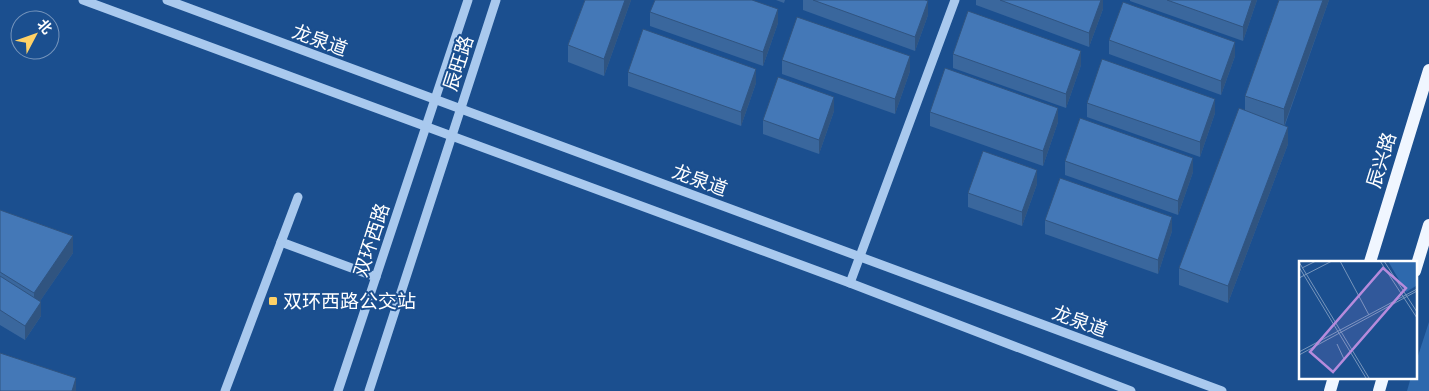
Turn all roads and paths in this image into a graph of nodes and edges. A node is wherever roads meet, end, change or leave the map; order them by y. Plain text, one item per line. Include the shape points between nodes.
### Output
1 (83, 0) edge
2 (167, 0) edge
3 (468, 0) edge
4 (496, 0) edge
5 (955, 0) edge
6 (1429, 70) edge
7 (436, 100) junction
8 (460, 109) junction
9 (426, 128) junction
10 (452, 137) junction
11 (298, 197) dead end
12 (1429, 225) edge
13 (281, 242) junction
14 (860, 256) junction
15 (1370, 261) edge
16 (1416, 268) edge
17 (376, 277) junction
18 (850, 283) junction
19 (1334, 378) edge
20 (1383, 378) edge
21 (225, 391) edge
22 (338, 391) edge
23 (369, 391) edge
24 (1131, 391) edge
25 (1222, 391) edge
26 (1330, 391) edge
27 (1379, 391) edge

1 - 9 street
2 - 7 street, 龙泉道
3 - 7 street, 辰旺路
4 - 8 street, 辰旺路
5 - 14 street
6 - 15 main road, 辰兴路
7 - 8 street, 龙泉道
7 - 9 street, 辰旺路
8 - 10 street, 辰旺路
8 - 14 street, 龙泉道
9 - 10 street
9 - 17 street, 双环西路
10 - 18 street
10 - 23 street
11 - 13 street
12 - 16 main road
13 - 17 street
13 - 21 street
14 - 18 street
14 - 25 street, 龙泉道
17 - 22 street, 双环西路
18 - 24 street
19 - 26 main road
20 - 27 main road

